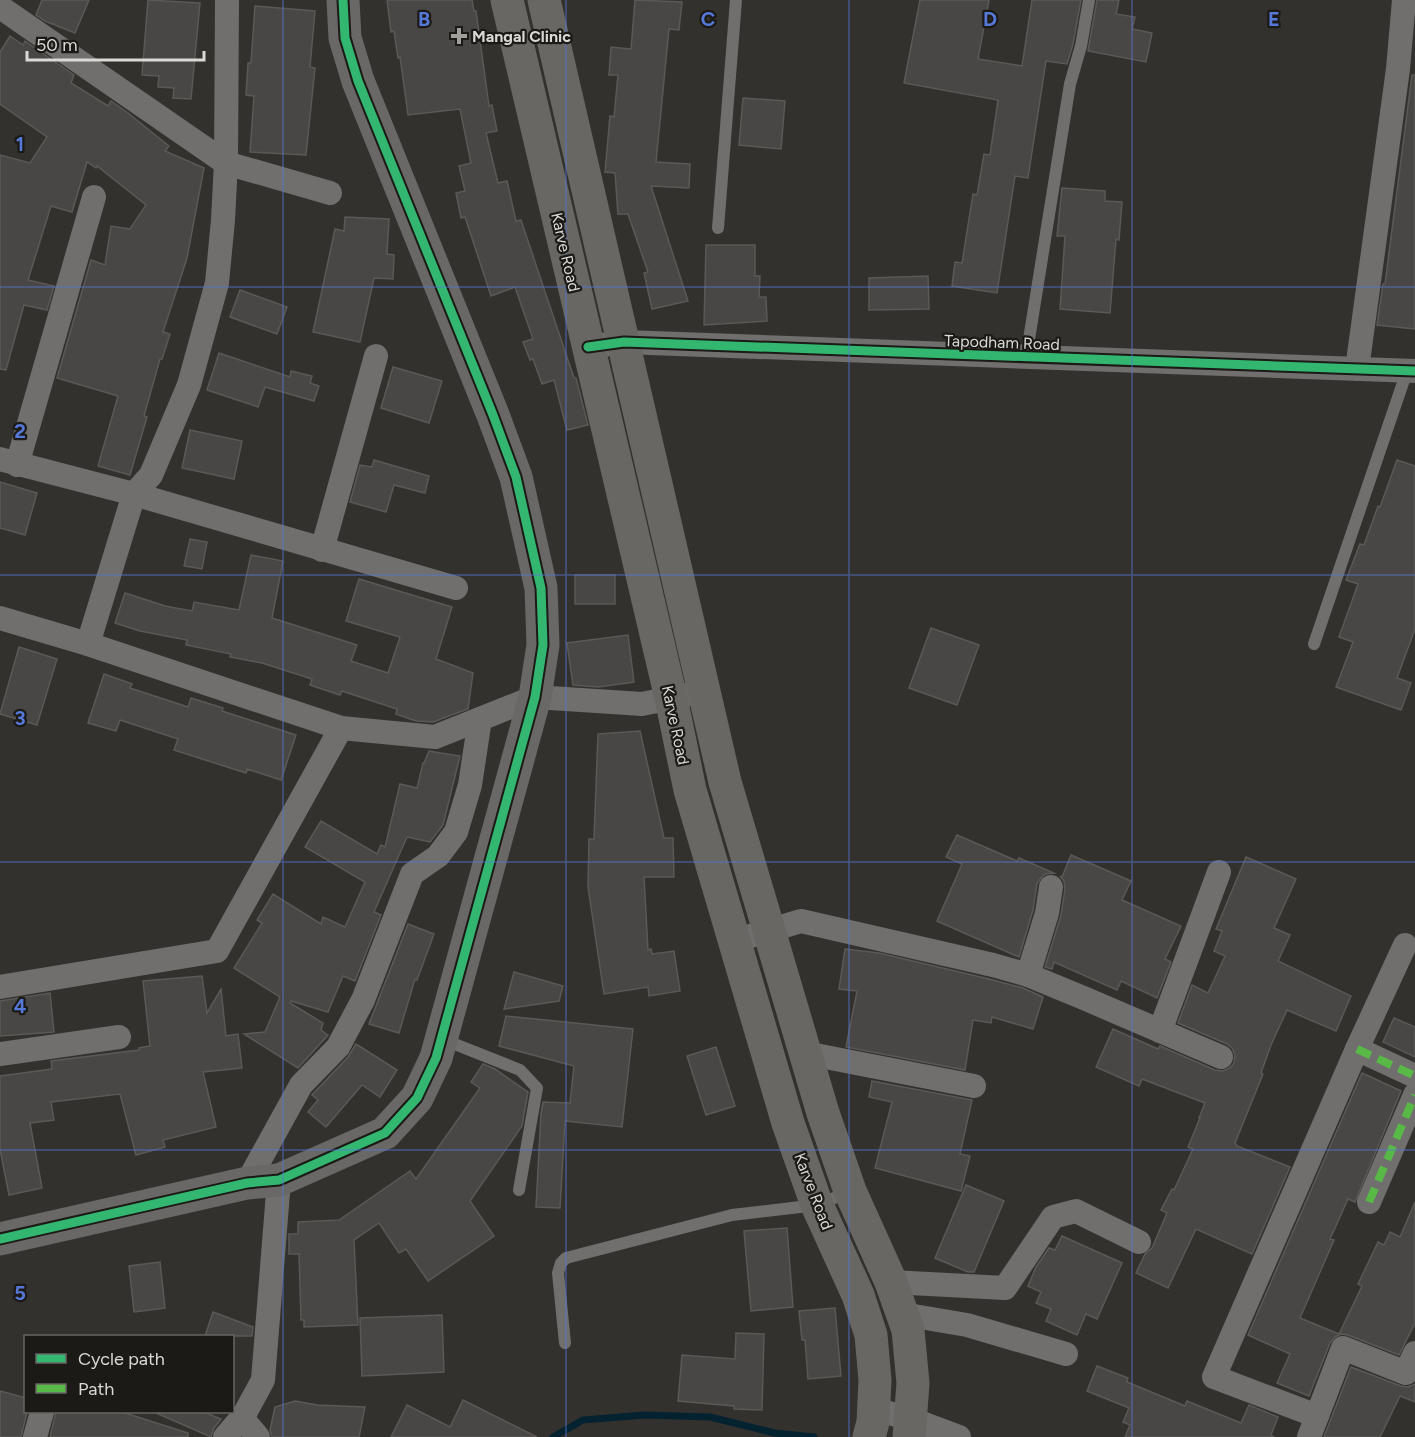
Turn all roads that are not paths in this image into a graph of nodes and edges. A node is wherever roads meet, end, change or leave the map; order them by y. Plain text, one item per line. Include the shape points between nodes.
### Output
1 (227, 0) edge
2 (343, 0) edge
3 (507, 0) edge
4 (544, 0) edge
5 (736, 0) edge
6 (1089, 0) edge
7 (1404, 0) edge
8 (0, 7) edge
9 (226, 163) junction
10 (330, 192) dead end
11 (94, 197) dead end
12 (718, 228) dead end
13 (624, 342) junction
14 (588, 347) junction
15 (376, 356) dead end
16 (1026, 358) junction
17 (1357, 369) junction
18 (1411, 371) edge
19 (9, 462) edge
20 (134, 494) junction
21 (322, 550) junction
22 (456, 588) dead end
23 (0, 618) edge
24 (88, 644) junction
25 (1314, 644) dead end
26 (704, 691) junction
27 (535, 698) junction
28 (671, 698) junction
29 (480, 719) junction
30 (341, 728) junction
31 (1219, 872) dead end
32 (1051, 887) dead end
33 (769, 930) junction
34 (734, 940) junction
35 (1405, 945) dead end
36 (1028, 975) junction
37 (0, 987) edge
38 (1160, 1030) junction
39 (119, 1037) dead end
40 (441, 1038) junction
41 (1357, 1049) junction
42 (805, 1053) junction
43 (0, 1054) edge
44 (1221, 1057) dead end
45 (1415, 1076) edge
46 (974, 1086) dead end
47 (1415, 1095) edge
48 (263, 1182) junction
49 (519, 1190) dead end
50 (850, 1191) junction
51 (1369, 1202) dead end
52 (817, 1205) junction
53 (0, 1239) edge
54 (1139, 1242) dead end
55 (891, 1282) junction
56 (902, 1314) junction
57 (565, 1342) dead end
58 (1415, 1353) edge
59 (1066, 1354) dead end
60 (42, 1413) edge
61 (241, 1417) junction
62 (872, 1423) edge
63 (1313, 1426) edge
64 (910, 1430) edge
65 (35, 1437) edge
66 (225, 1437) edge
67 (258, 1437) edge
68 (959, 1437) edge

1 - 9 street
2 - 27 street via 345,38 358,81 516,477 542,588 543,645
3 - 14 main road, Karve Road
4 - 13 main road, Karve Road
5 - 12 lane
6 - 16 lane via 1070,84
7 - 17 street
8 - 9 street
9 - 10 street
9 - 20 street via 217,283 192,374 151,475
11 - 19 street
13 - 14 street, Tapodham Road
13 - 16 street, Tapodham Road
13 - 26 main road, Karve Road
14 - 28 main road, Karve Road
15 - 21 street
16 - 17 street, Tapodham Road
17 - 18 street, Tapodham Road
18 - 25 lane
19 - 20 street
20 - 21 street
20 - 24 street
21 - 22 street
23 - 24 street
24 - 30 street
26 - 28 street
26 - 33 main road, Karve Road via 725,782
27 - 28 street via 642,704
27 - 29 street
27 - 40 street
28 - 34 main road, Karve Road via 690,790
29 - 30 street via 435,737
29 - 48 street via 470,784 456,832 438,856 412,874 363,1000 338,1047 301,1085
30 - 37 street via 217,951
31 - 38 street
32 - 36 street
33 - 34 street
33 - 36 street via 801,921
33 - 42 main road, Karve Road
34 - 52 main road, Karve Road via 788,1123
35 - 41 street
36 - 38 street
38 - 44 street
39 - 43 street
40 - 48 street via 417,1098 385,1134
40 - 49 lane via 520,1070 537,1089
41 - 45 street
41 - 63 street via 1214,1377
42 - 46 street
42 - 50 main road, Karve Road
47 - 51 street
48 - 53 street
48 - 61 street via 263,1380
50 - 52 lane
50 - 55 main road, Karve Road
52 - 57 lane via 732,1215 566,1258 558,1273
52 - 62 main road, Karve Road via 858,1295 871,1335 875,1380
54 - 55 street via 1076,1211 1053,1217 1005,1288
55 - 56 main road, Karve Road
56 - 59 street via 968,1325
56 - 64 main road, Karve Road via 908,1330 913,1383
58 - 63 street via 1406,1373 1343,1348
60 - 65 street
61 - 66 street
61 - 67 street
62 - 64 street
64 - 68 street

